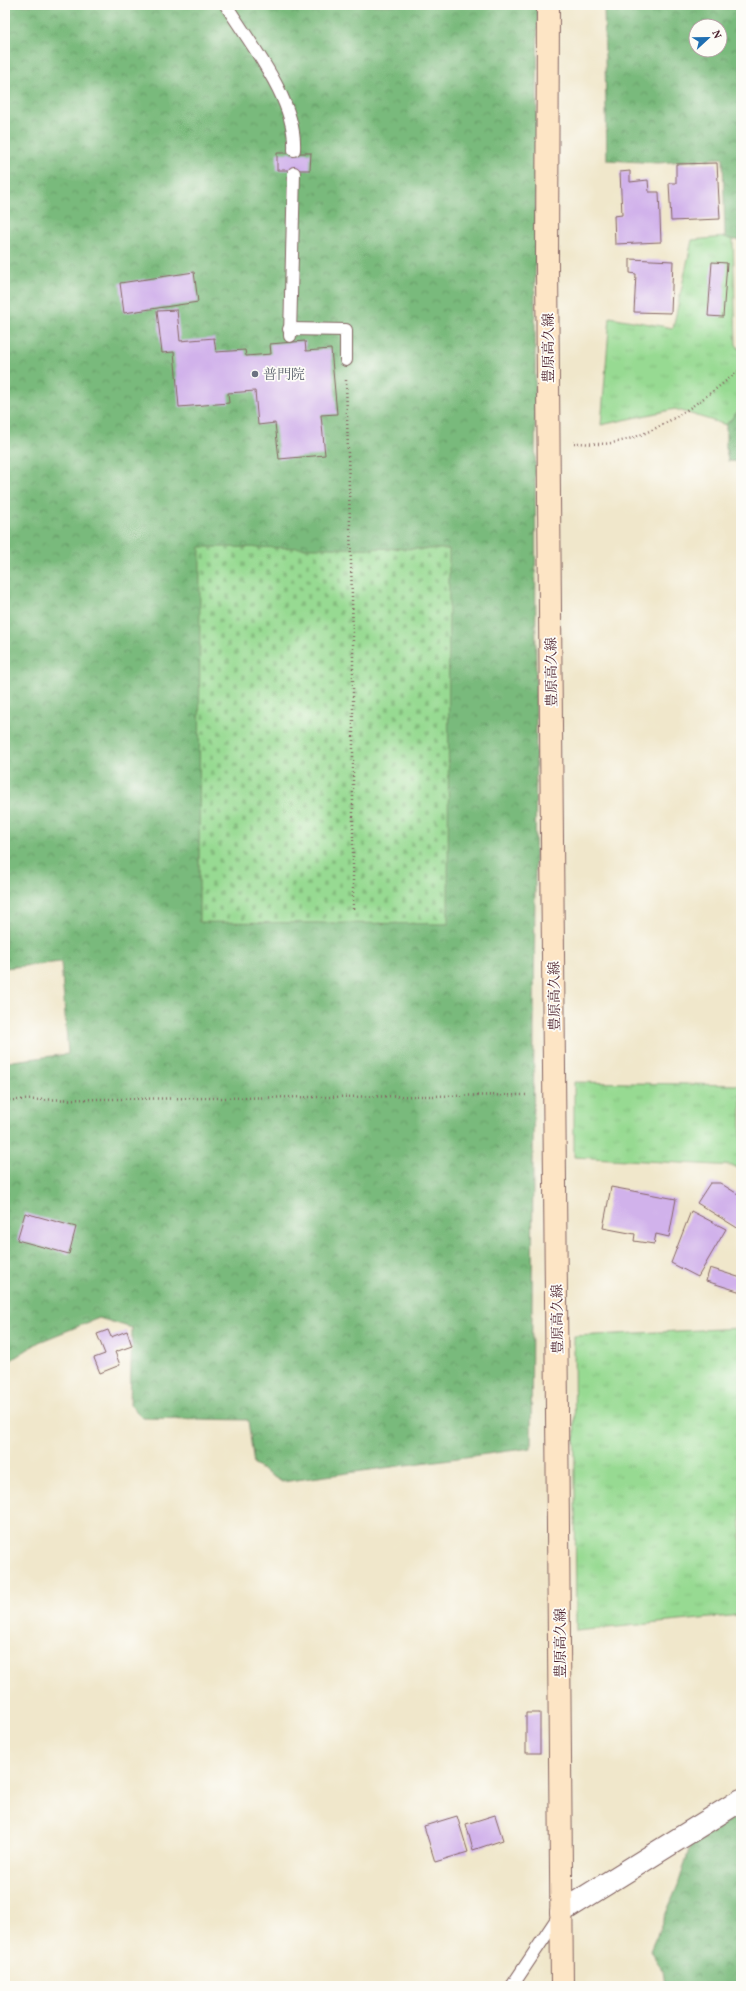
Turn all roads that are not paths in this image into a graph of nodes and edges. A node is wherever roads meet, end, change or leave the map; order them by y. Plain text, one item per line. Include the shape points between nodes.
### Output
1 (226, 5) edge
2 (548, 5) edge
3 (294, 150) dead end
4 (294, 173) dead end
5 (346, 360) road end
6 (741, 1800) edge
7 (561, 1912) junction
8 (512, 1986) edge
9 (562, 1986) edge

1 - 3 lane via 270,74 283,101 291,124
2 - 7 main road, 豊原高久線 via 548,442 556,1095
4 - 5 lane via 290,333 346,330
6 - 7 street
7 - 8 lane
7 - 9 main road, 豊原高久線

